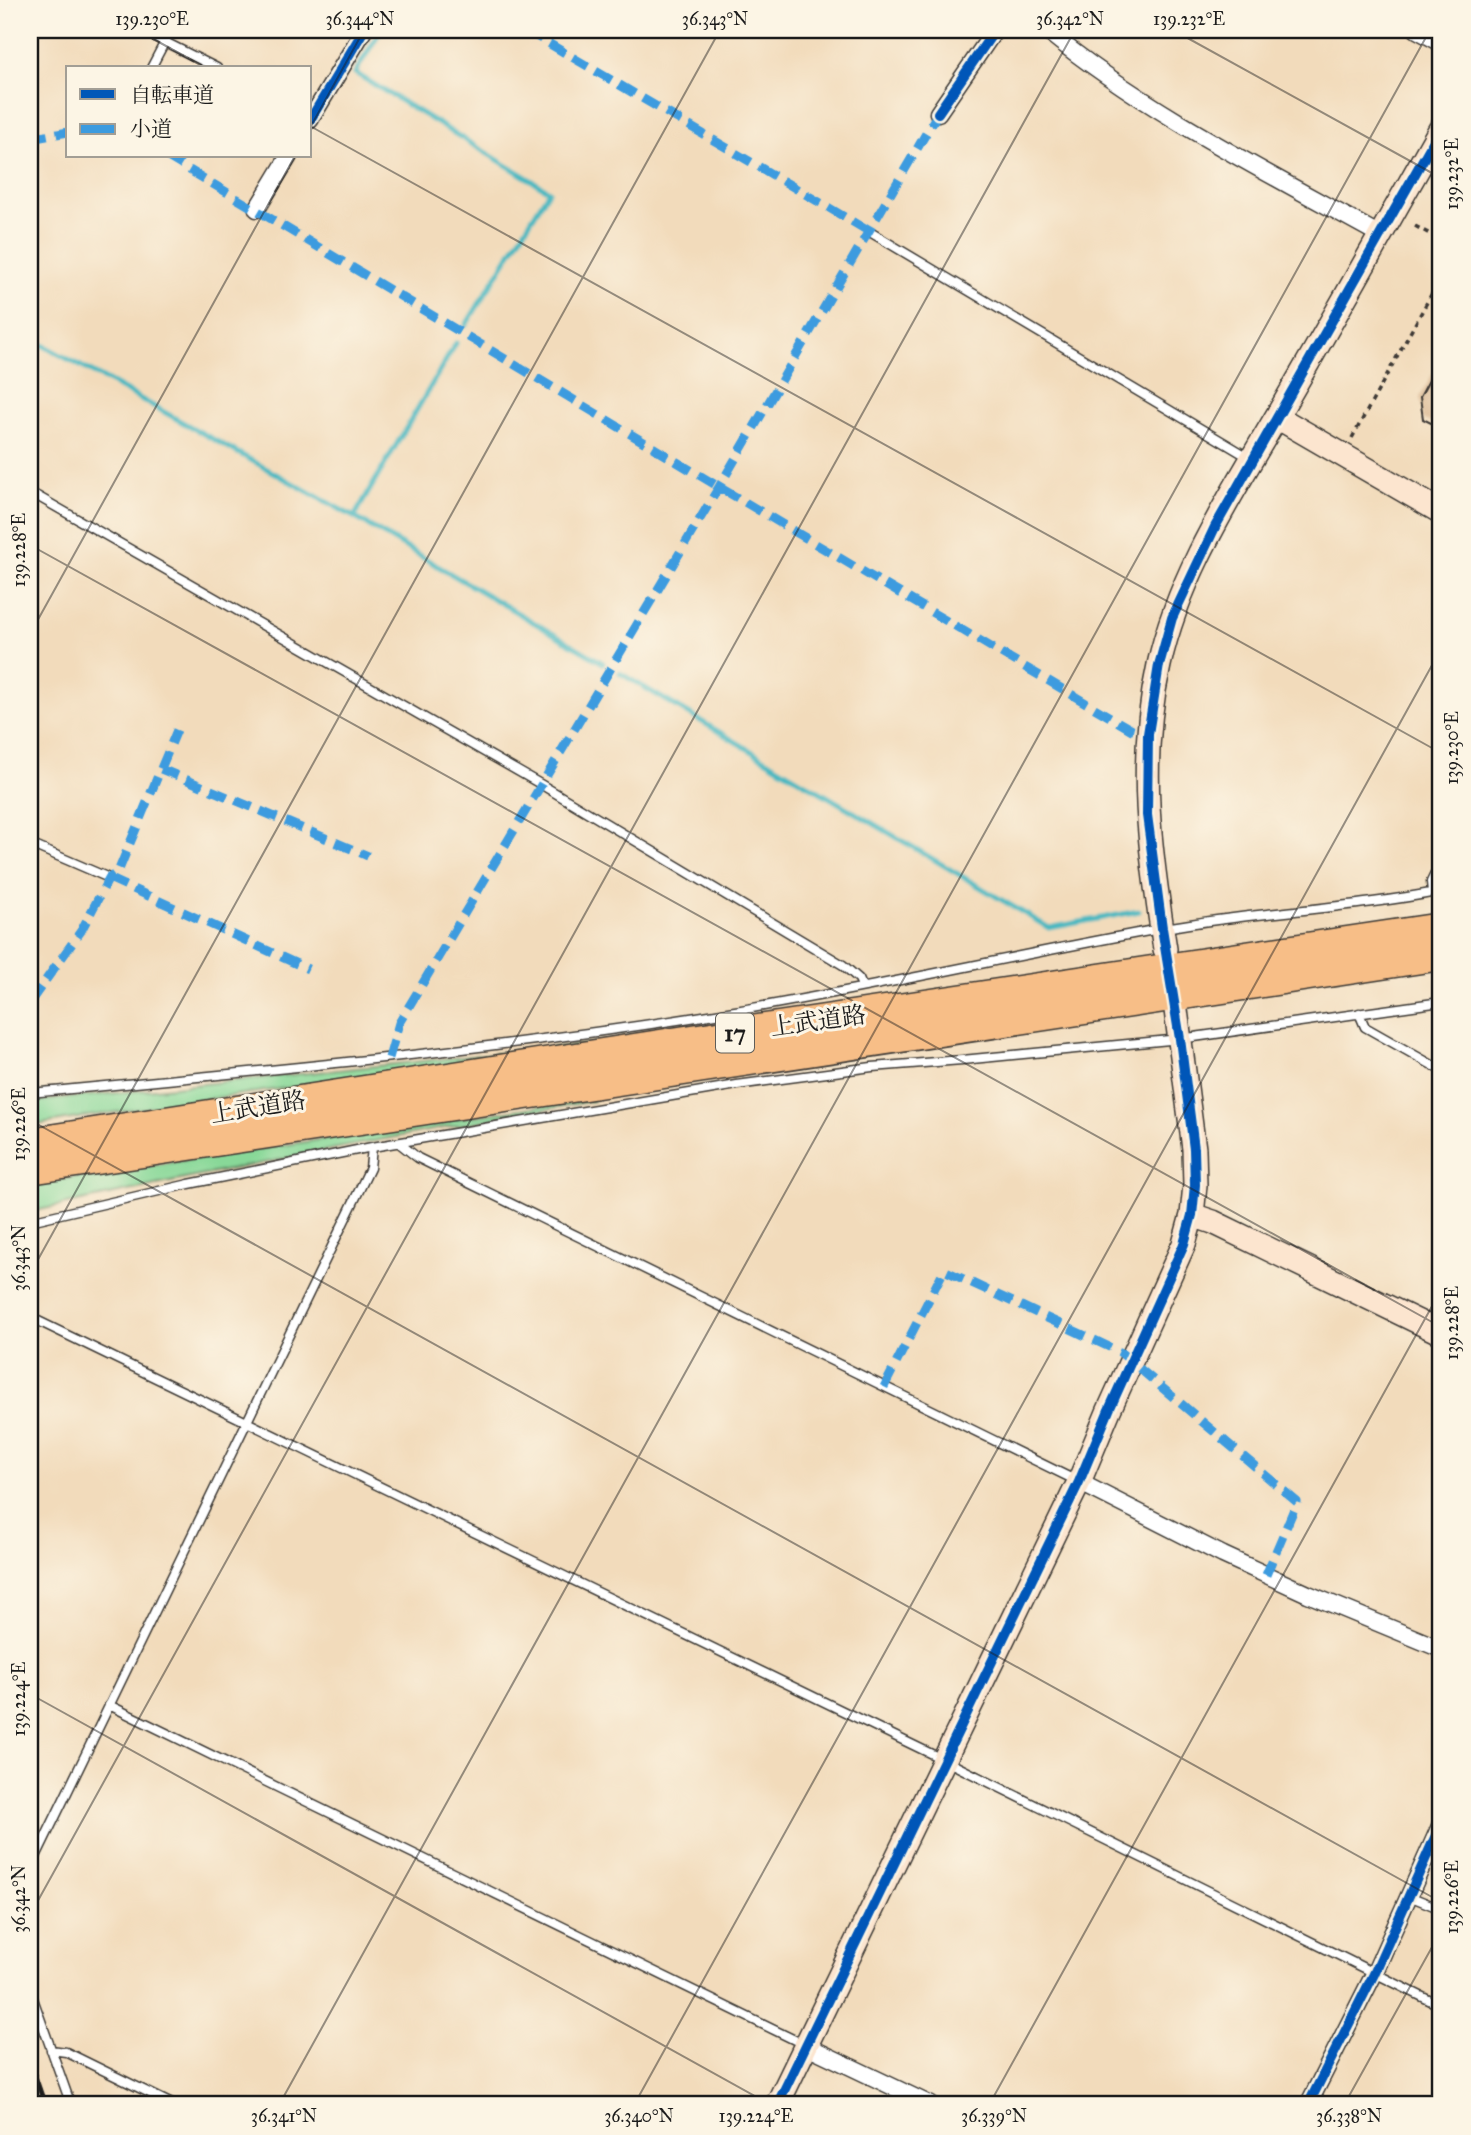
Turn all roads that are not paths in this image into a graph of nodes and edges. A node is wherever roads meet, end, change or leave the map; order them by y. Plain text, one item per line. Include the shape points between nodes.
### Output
1 (141, 30) edge
2 (170, 30) edge
3 (363, 30) edge
4 (995, 30) edge
5 (1046, 30) edge
6 (1417, 30) edge
7 (164, 42) junction
8 (1441, 43) edge
9 (152, 66) edge
10 (213, 66) edge
11 (938, 113) dead end
12 (312, 115) edge
13 (1441, 128) edge
14 (288, 158) edge
15 (257, 209) dead end
16 (870, 232) dead end
17 (1380, 235) junction
18 (1277, 418) junction
19 (1252, 460) junction
20 (30, 492) edge
21 (1441, 512) edge
22 (30, 844) edge
23 (1441, 861) edge
24 (109, 878) dead end
25 (1437, 892) edge
26 (1441, 928) edge
27 (1163, 939) junction
28 (1441, 955) edge
29 (862, 986) junction
30 (1441, 1002) edge
31 (1176, 1010) dead end
32 (1359, 1013) junction
33 (1180, 1038) junction
34 (732, 1048) junction
35 (1441, 1070) edge
36 (30, 1093) edge
37 (30, 1143) edge
38 (399, 1143) junction
39 (372, 1147) junction
40 (30, 1169) edge
41 (1192, 1215) junction
42 (30, 1221) edge
43 (30, 1317) edge
44 (1441, 1333) edge
45 (247, 1423) junction
46 (1079, 1482) junction
47 (1441, 1649) edge
48 (109, 1705) junction
49 (944, 1760) junction
50 (1441, 1824) edge
51 (30, 1869) edge
52 (1409, 1896) junction
53 (1441, 1909) edge
54 (1374, 1974) junction
55 (30, 1990) edge
56 (1441, 2006) edge
57 (807, 2046) junction
58 (51, 2050) junction
59 (71, 2105) edge
60 (174, 2105) edge
61 (777, 2105) edge
62 (931, 2105) edge
63 (1308, 2105) edge

1 - 7 lane
2 - 7 lane
3 - 12 street
4 - 11 street
5 - 17 street via 1139,96
6 - 8 street
7 - 9 lane
7 - 10 lane
13 - 17 street
14 - 15 street
16 - 19 lane
17 - 18 street
18 - 19 street
18 - 21 street
19 - 27 street via 1192,572 1159,665 1146,774
20 - 29 lane via 542,785 843,965
22 - 24 lane
23 - 25 lane via 1431,883
25 - 27 lane
26 - 34 highway, 上武道路 / 17
27 - 29 lane
28 - 34 highway, 上武道路 / 17
29 - 34 lane
30 - 32 lane
31 - 33 street
32 - 33 lane
32 - 35 lane via 1365,1027
33 - 34 lane via 872,1066
33 - 41 street via 1194,1149
34 - 36 lane via 389,1058
34 - 37 highway, 上武道路 / 17
34 - 38 lane
34 - 40 highway, 上武道路 / 17
38 - 39 lane
38 - 46 lane via 418,1158
39 - 42 lane
39 - 45 lane via 370,1168
41 - 44 street
41 - 46 street via 1171,1278
43 - 45 lane
45 - 48 lane
45 - 49 lane
46 - 47 street via 1223,1556
46 - 49 street
48 - 51 lane
48 - 57 lane
49 - 54 lane
49 - 57 street
50 - 52 street
52 - 53 lane
52 - 54 street
54 - 56 lane
54 - 63 street
55 - 58 lane
57 - 61 street
57 - 62 street
58 - 59 lane
58 - 60 lane via 66,2052

